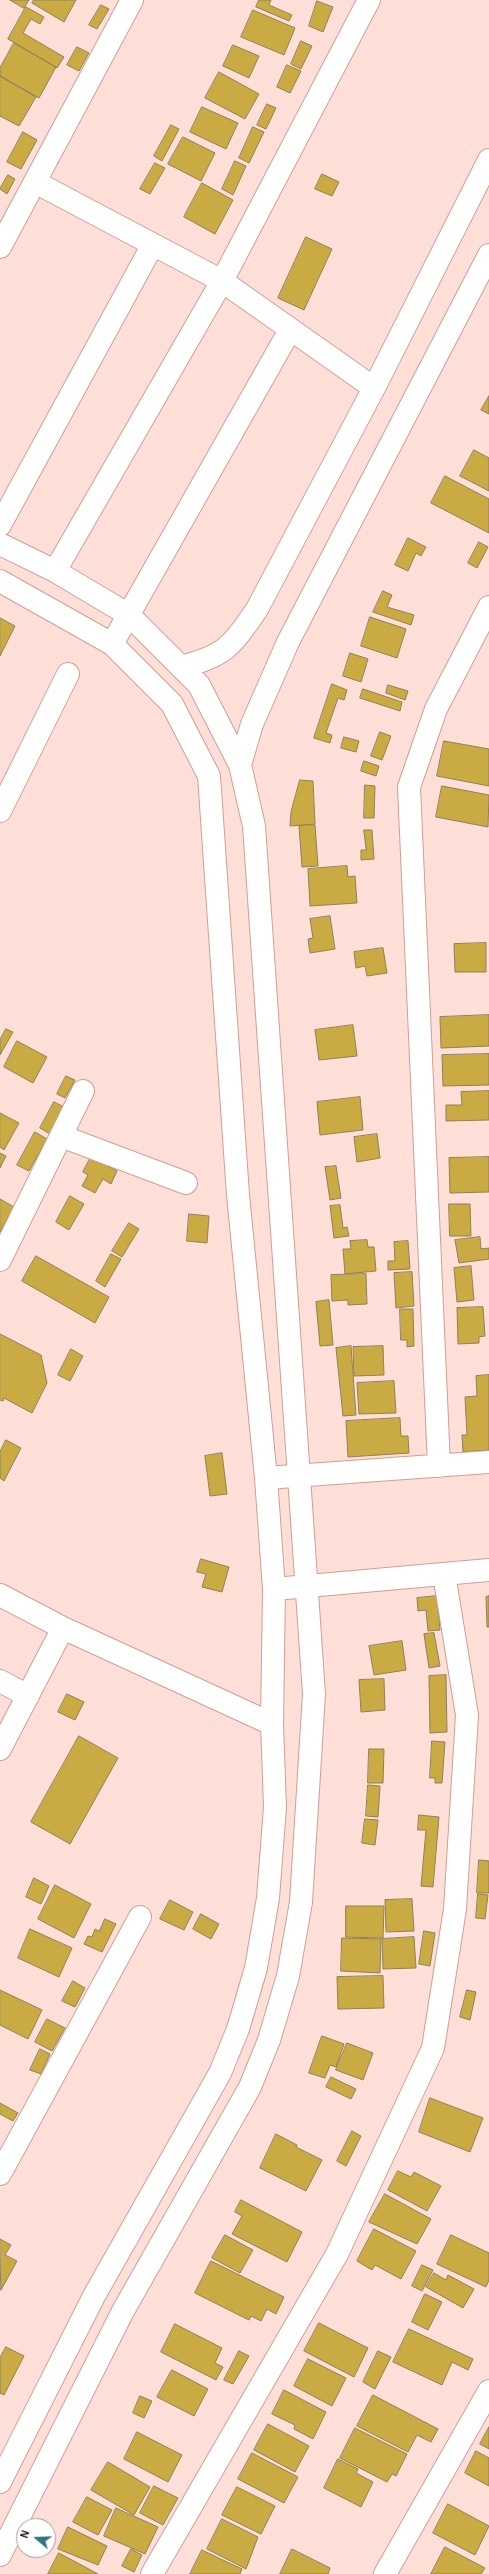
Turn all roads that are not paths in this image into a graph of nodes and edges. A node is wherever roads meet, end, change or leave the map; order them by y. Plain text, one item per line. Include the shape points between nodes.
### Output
1 (132, 0) edge
2 (369, 0) edge
3 (489, 160) edge
4 (35, 182) junction
5 (152, 246) junction
6 (0, 247) edge
7 (489, 255) edge
8 (222, 281) junction
9 (290, 330) junction
10 (374, 388) junction
11 (0, 525) edge
12 (0, 544) edge
13 (55, 571) junction
14 (0, 581) edge
15 (489, 607) edge
16 (129, 615) junction
17 (112, 644) junction
18 (181, 667) junction
19 (68, 674) dead end
20 (240, 765) junction
21 (0, 811) edge
22 (83, 1091) dead end
23 (61, 1136) junction
24 (186, 1183) dead end
25 (0, 1260) edge
26 (489, 1462) edge
27 (439, 1466) junction
28 (299, 1476) junction
29 (266, 1478) junction
30 (489, 1570) edge
31 (444, 1574) junction
32 (307, 1586) junction
33 (274, 1589) junction
34 (0, 1595) edge
35 (63, 1628) junction
36 (0, 1681) edge
37 (28, 1696) junction
38 (272, 1724) junction
39 (0, 1749) edge
40 (140, 1917) dead end
41 (0, 2174) edge
42 (489, 2391) edge
43 (0, 2482) edge
44 (0, 2555) edge
45 (152, 2574) edge
46 (384, 2574) edge

1 - 4 street
2 - 8 street
3 - 10 street
4 - 5 street
4 - 6 street
5 - 8 street
5 - 11 street
7 - 20 street via 288,642 252,724
8 - 9 street
8 - 13 street
9 - 10 street
9 - 16 street
10 - 18 street via 257,610 235,642 210,659
12 - 13 street
13 - 16 street
14 - 17 street
15 - 27 street via 436,709 409,787
16 - 17 street
16 - 18 street
17 - 29 street via 172,704 209,776 238,1195
18 - 20 street via 199,685
19 - 21 street
20 - 28 street via 254,826
22 - 23 street
23 - 24 street
23 - 25 street
26 - 27 street
27 - 28 street
28 - 29 street
28 - 32 street
29 - 33 street
30 - 31 street
31 - 32 street
31 - 45 street via 467,1715 455,1909 433,2048 337,2254
32 - 33 street
32 - 44 street via 314,1694 301,1902 288,1976 269,2040 250,2087 123,2311
33 - 38 street
34 - 35 street
35 - 37 street
35 - 38 street
36 - 37 street
37 - 39 street
38 - 43 street via 274,1807 268,1898 256,1968 238,2029 220,2073 94,2296
40 - 41 street
42 - 46 street

